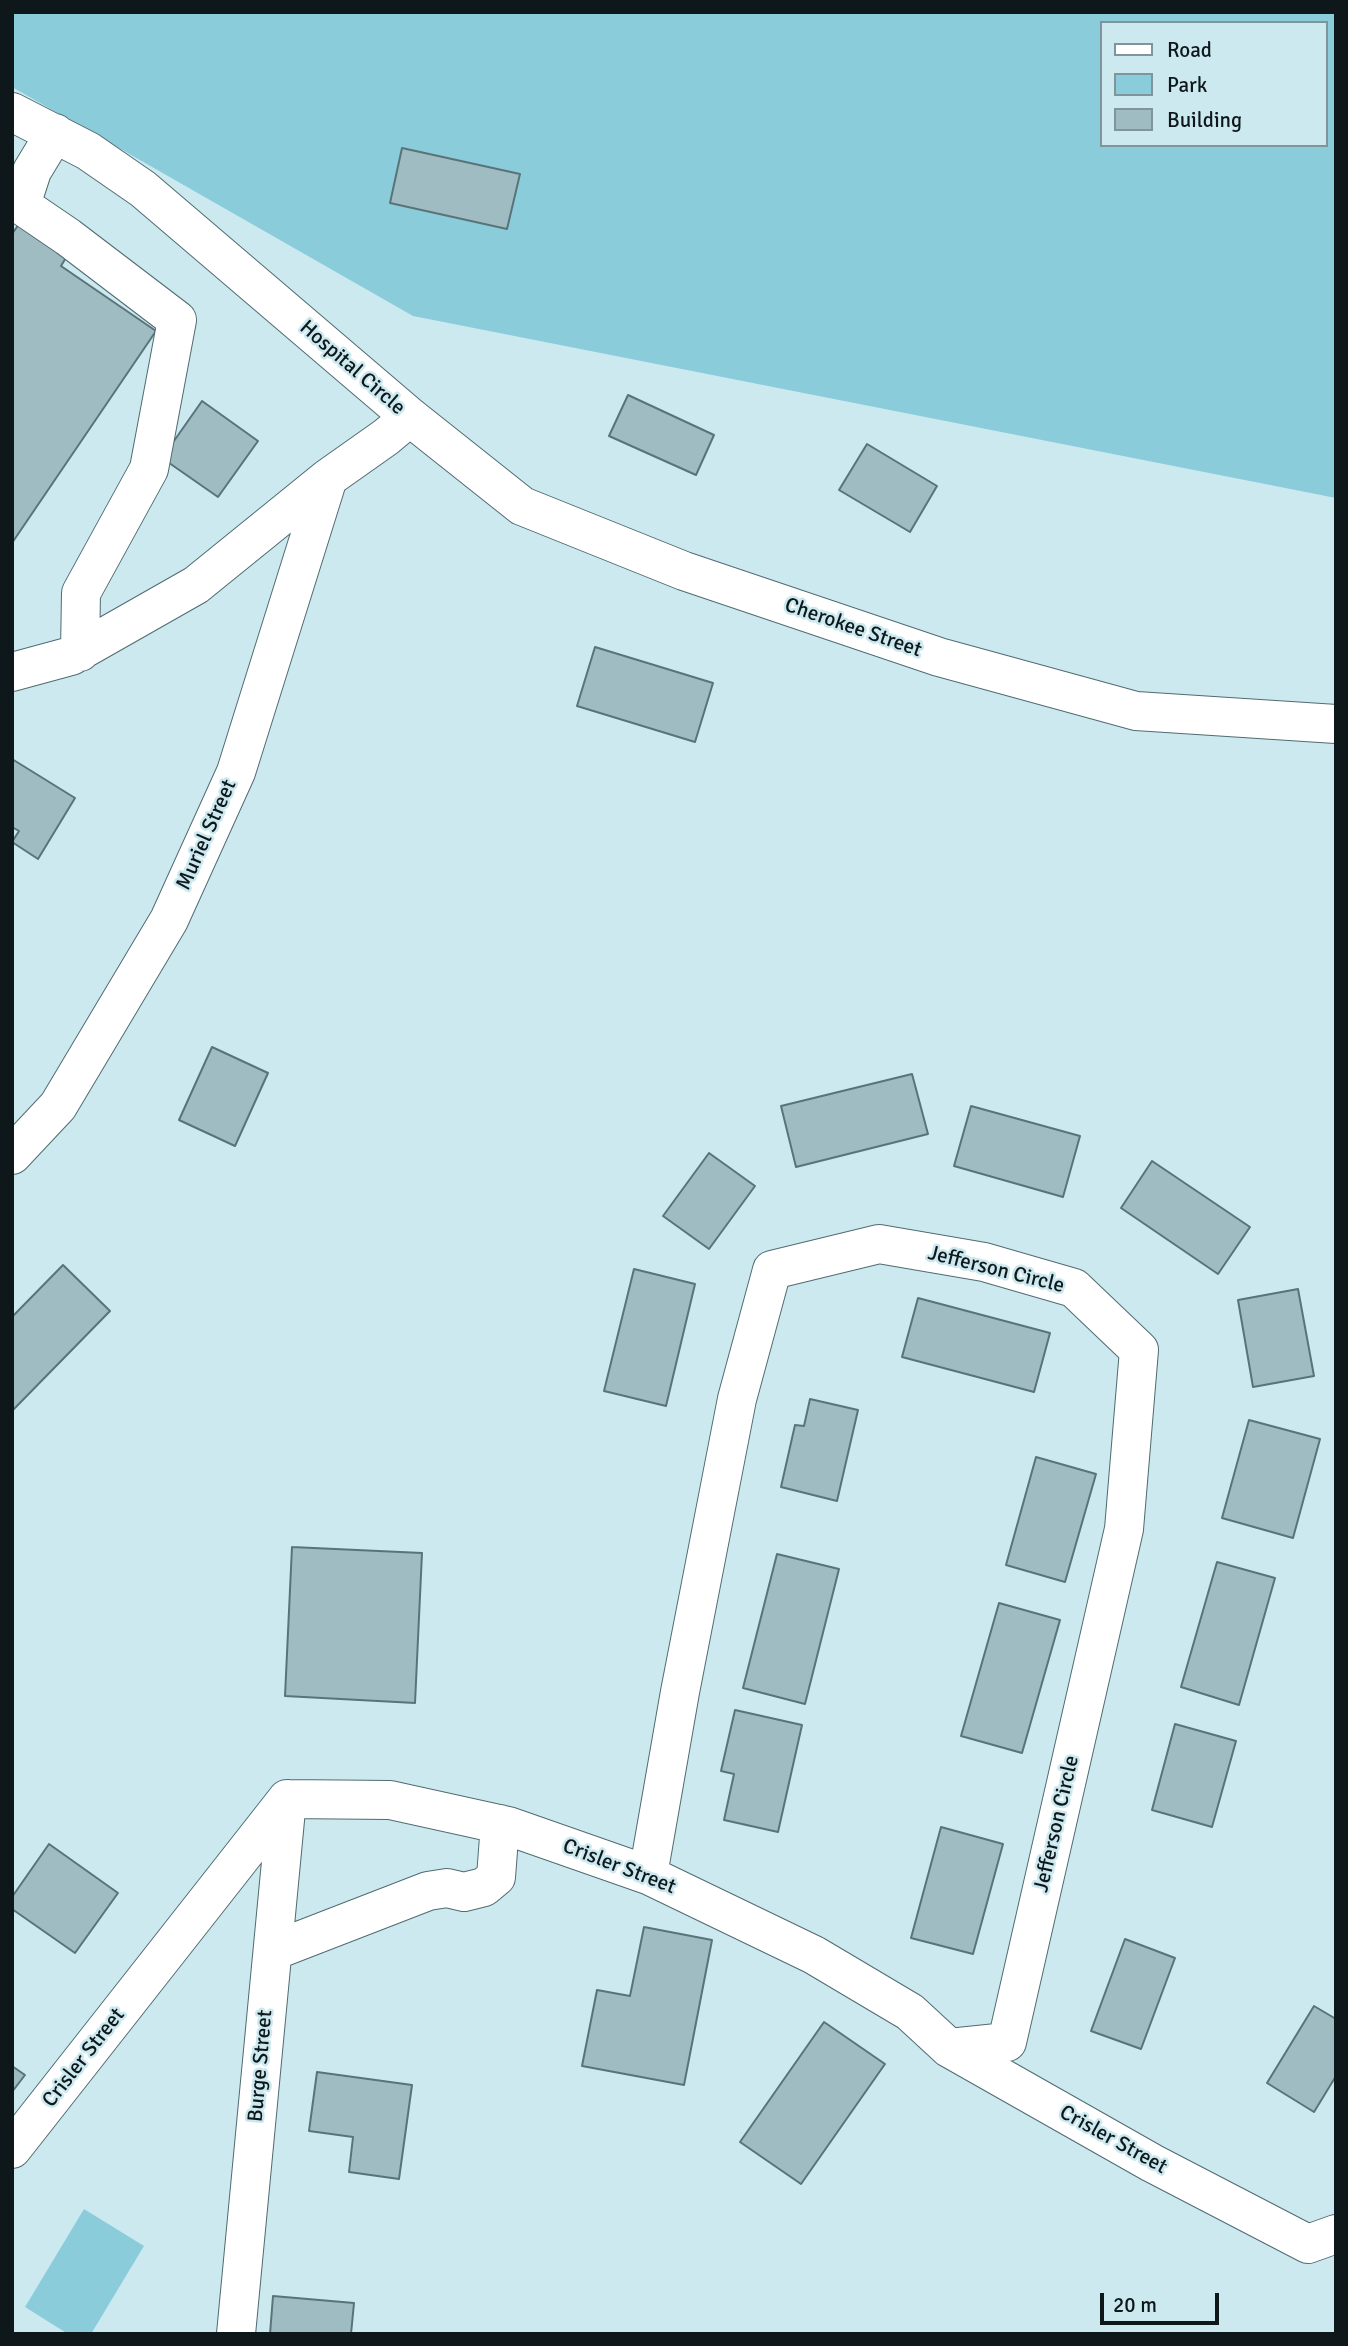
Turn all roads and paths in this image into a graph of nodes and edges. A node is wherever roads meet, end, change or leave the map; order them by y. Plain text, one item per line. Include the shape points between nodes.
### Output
1 (12, 113) edge
2 (55, 133) junction
3 (410, 417) junction
4 (328, 478) junction
5 (80, 652) junction
6 (12, 672) edge
7 (1336, 724) edge
8 (12, 1155) edge
9 (287, 1799) junction
10 (500, 1824) junction
11 (648, 1875) junction
12 (272, 1951) junction
13 (949, 2048) junction
14 (12, 2149) edge
15 (1322, 2239) edge
16 (236, 2334) edge

1 - 2 street, Hospital Circle
2 - 3 street, Hospital Circle via 143,189
2 - 5 street via 32,171 21,205 177,320 149,469 81,593
3 - 4 street, Hospital Circle
3 - 7 street, Cherokee Street via 522,506 684,571 939,657 1136,711
4 - 5 street, Hospital Circle via 196,585
4 - 8 street, Muriel Street via 236,772 169,920 58,1106
5 - 6 street, Hospital Circle
9 - 10 street, Crisler Street via 390,1800
9 - 12 street, Burge Street
9 - 14 street, Crisler Street
10 - 11 street, Crisler Street
10 - 12 street via 496,1877 484,1887 464,1892 447,1888 428,1891
11 - 13 street, Crisler Street via 814,1955 910,2012
11 - 13 street, Jefferson Circle via 737,1399 772,1269 879,1244 984,1262 1074,1288 1139,1350 1124,1529 1007,2042
12 - 16 street, Burge Street
13 - 15 street, Crisler Street via 1152,2163

